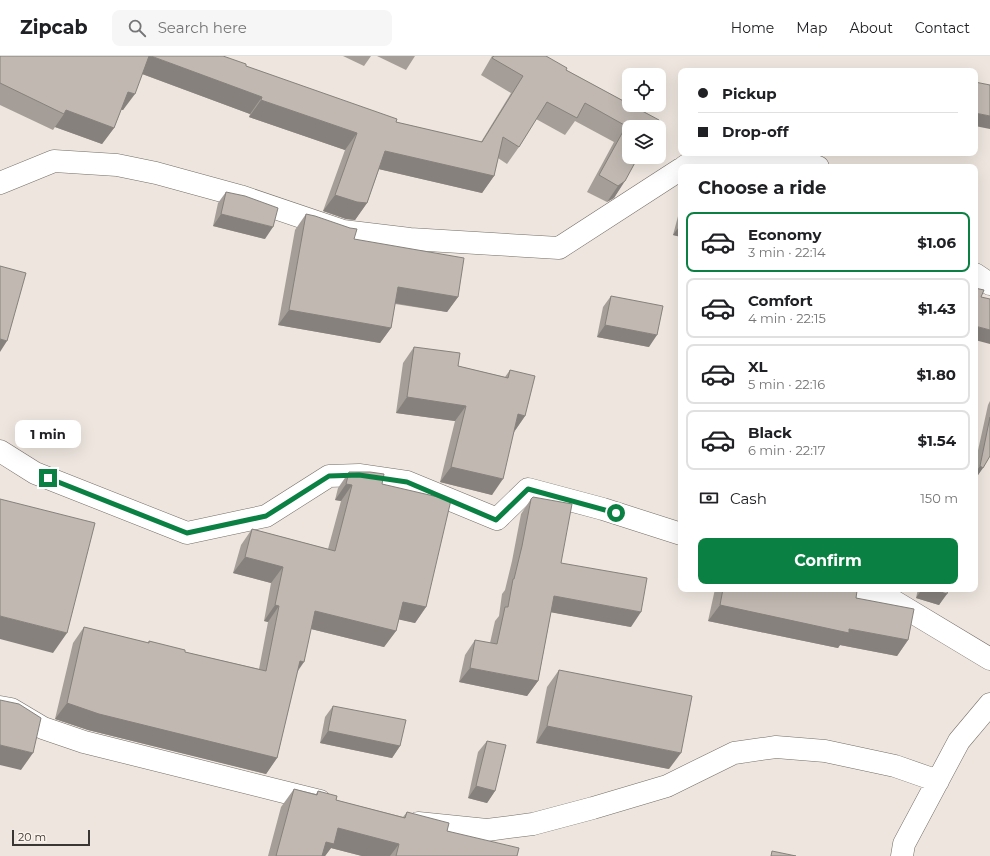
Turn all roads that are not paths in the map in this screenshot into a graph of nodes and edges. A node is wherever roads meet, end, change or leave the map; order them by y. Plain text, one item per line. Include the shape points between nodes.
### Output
1 (786, 156) edge
2 (786, 156) edge
3 (698, 164) edge
4 (809, 164) edge
5 (678, 171) edge
6 (0, 183) edge
7 (978, 276) edge
8 (990, 284) edge
9 (0, 451) edge
10 (678, 533) edge
11 (874, 592) edge
12 (990, 659) edge
13 (990, 704) edge
14 (0, 707) edge
15 (938, 781) junction
16 (336, 804) edge
17 (402, 819) edge
18 (902, 856) edge

1 - 3 street
2 - 4 street
5 - 6 street via 559,248 410,239 343,231 240,196 117,165 54,161
7 - 8 street
9 - 10 street via 35,473 187,533 266,516 329,476 359,475 407,482 496,520 528,489
11 - 12 street via 882,594
13 - 15 street via 959,741
14 - 16 street via 11,710 43,728 84,742
15 - 17 street via 895,766 825,751 776,747 734,753 667,786 533,824 487,830 424,824
15 - 18 street via 904,844

